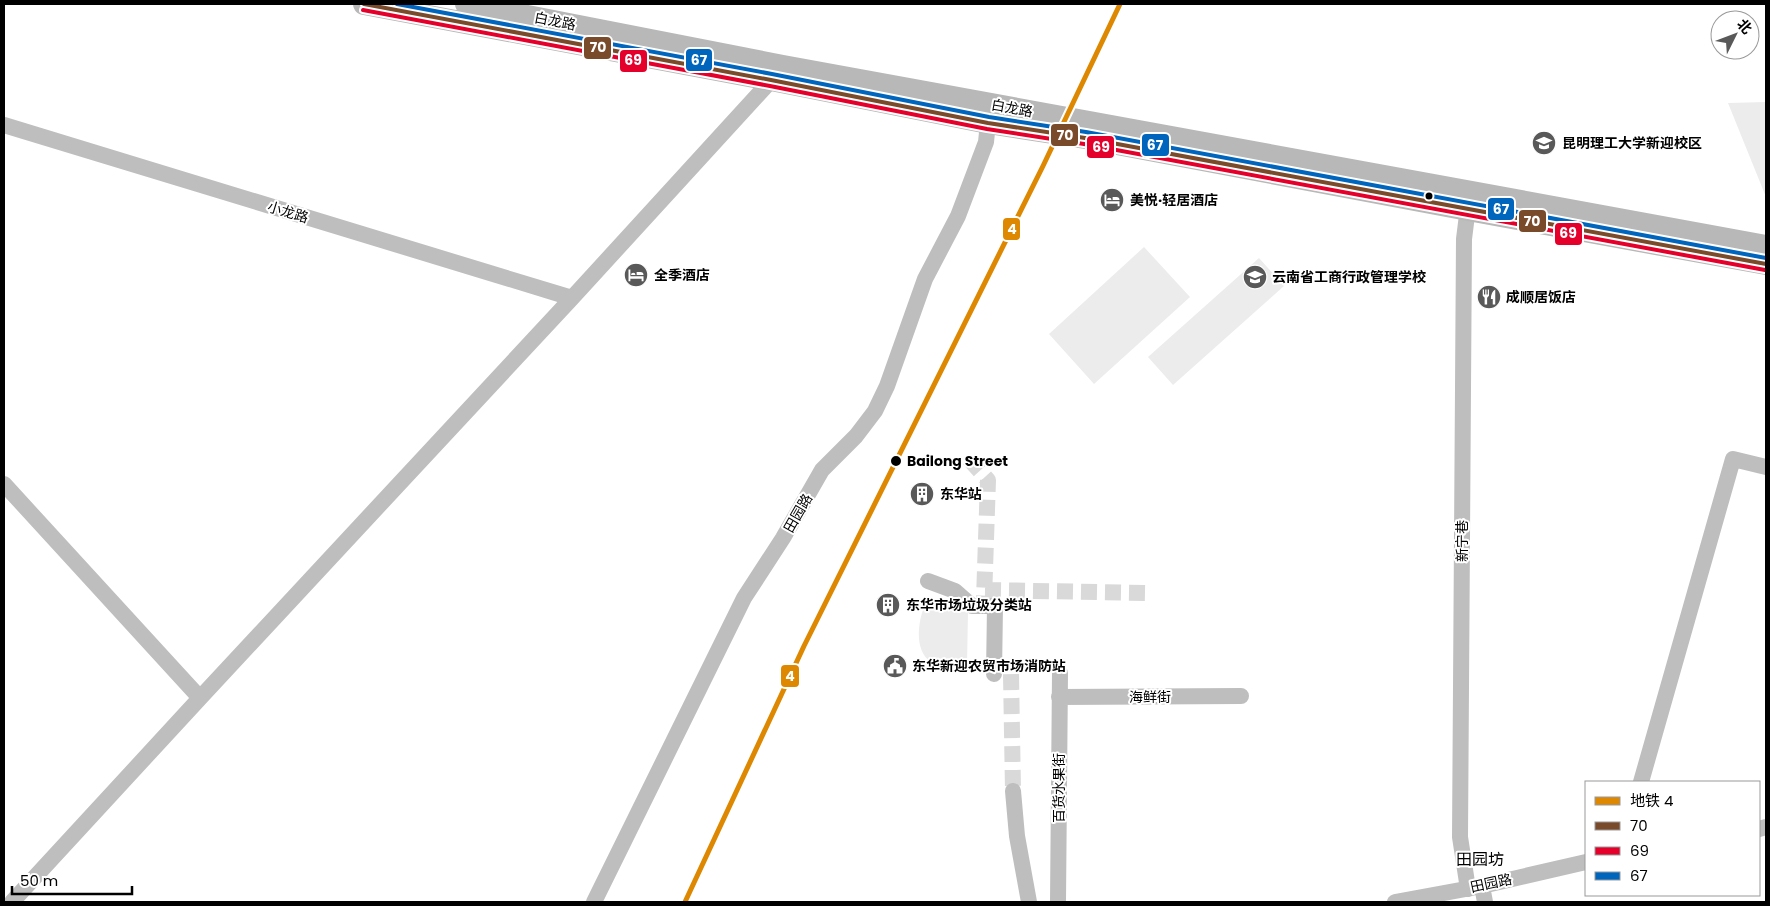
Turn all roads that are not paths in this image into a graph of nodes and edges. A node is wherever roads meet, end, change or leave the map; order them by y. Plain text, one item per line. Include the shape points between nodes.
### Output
1 (364, 4) edge
2 (466, 4) edge
3 (777, 73) junction
4 (988, 123) junction
5 (4, 125) edge
6 (1469, 201) junction
7 (1766, 246) edge
8 (1766, 264) edge
9 (572, 298) junction
10 (1766, 467) edge
11 (4, 484) edge
12 (928, 581) dead end
13 (1060, 673) dead end
14 (994, 674) tunnel mouth
15 (1241, 696) dead end
16 (200, 698) junction
17 (1059, 698) junction
18 (1641, 781) edge
19 (1013, 792) tunnel mouth
20 (1585, 862) edge
21 (1478, 892) edge
22 (12, 902) edge
23 (594, 902) edge
24 (1029, 902) edge
25 (1058, 902) edge
26 (1395, 902) edge

1 - 3 main road, 白龙路
2 - 3 main road, 白龙路
3 - 4 main road, 白龙路
3 - 6 main road, 白龙路
3 - 9 street
4 - 6 main road, 白龙路
4 - 23 street, 田园路 via 986,142 958,216 925,279 875,411 856,436 822,470 744,598
5 - 9 street, 小龙路
6 - 7 main road, 白龙路
6 - 8 main road, 白龙路
6 - 21 street, 新宁巷 via 1464,248 1460,837
9 - 16 street
10 - 18 street via 1732,459
11 - 16 street
12 - 14 street via 955,591 972,606 995,606
13 - 17 street, 百货水果街
15 - 17 street, 海鲜街
16 - 22 street
17 - 25 street, 百货水果街
19 - 24 street via 1016,836
20 - 21 street, 田园路
21 - 26 street, 田园路

